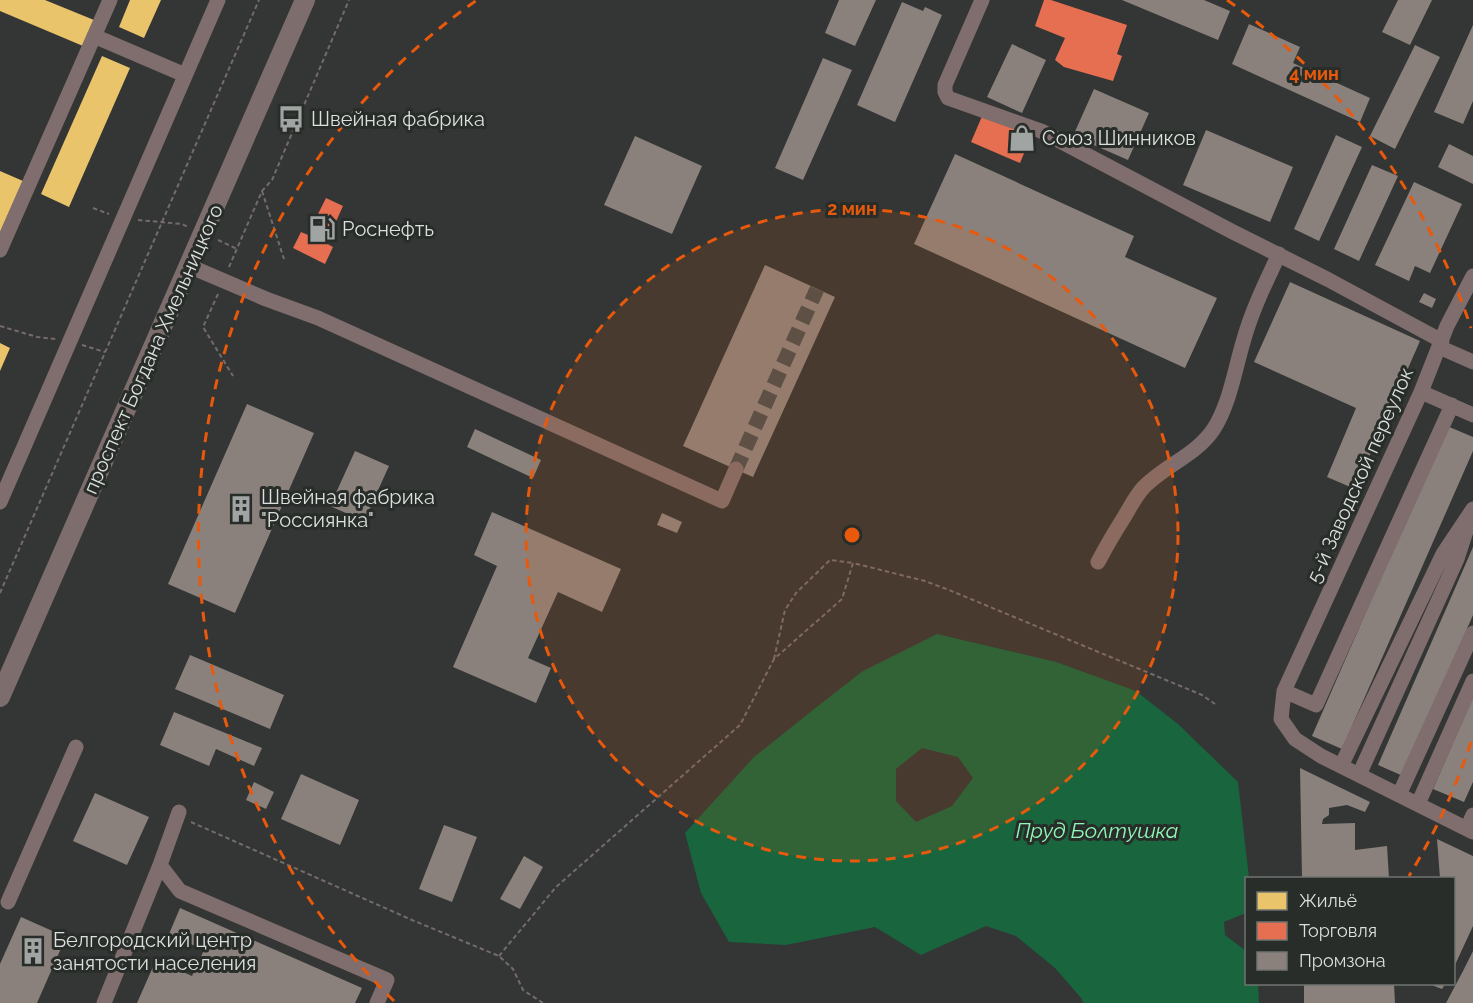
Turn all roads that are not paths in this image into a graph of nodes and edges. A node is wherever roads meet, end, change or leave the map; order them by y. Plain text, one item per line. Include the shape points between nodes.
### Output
1 (110, 0) edge
2 (218, 0) edge
3 (306, 0) edge
4 (982, 0) edge
5 (94, 36) junction
6 (185, 75) junction
7 (0, 249) edge
8 (1279, 254) junction
9 (189, 266) junction
10 (1473, 276) edge
11 (1440, 344) junction
12 (1473, 362) edge
13 (1421, 392) junction
14 (1452, 405) junction
15 (1473, 415) edge
16 (736, 470) tunnel mouth
17 (0, 502) edge
18 (1473, 510) edge
19 (1098, 562) dead end
20 (1473, 633) edge
21 (1473, 681) edge
22 (1284, 691) junction
23 (0, 698) edge
24 (76, 747) dead end
25 (1341, 766) junction
26 (1359, 775) junction
27 (1399, 795) junction
28 (1418, 804) junction
29 (178, 814) road end
30 (1471, 825) edge
31 (160, 865) junction
32 (8, 902) dead end
33 (104, 1003) edge
34 (377, 1003) edge

1 - 5 street
2 - 6 street
3 - 9 main road, проспект Богдана Хмельницкого
4 - 8 street via 945,85 948,98 1041,131
5 - 6 street
5 - 7 street
6 - 17 street
8 - 11 street
8 - 19 street via 1253,312 1218,422 1200,445 1142,489
9 - 16 street via 318,318 722,501
9 - 23 main road, проспект Богдана Хмельницкого
10 - 11 street, 5-й Заводской переулок
11 - 12 street
11 - 13 street, 5-й Заводской переулок
13 - 14 street
13 - 22 street, 5-й Заводской переулок
14 - 15 street
14 - 22 street via 1316,705
18 - 25 street via 1443,554
18 - 26 street via 1457,559
20 - 27 street
21 - 28 street
22 - 25 street via 1281,718 1295,739
24 - 32 street
25 - 26 street
26 - 27 street
27 - 28 street
28 - 30 street
29 - 31 street
31 - 33 street
31 - 34 street via 180,891 387,980

